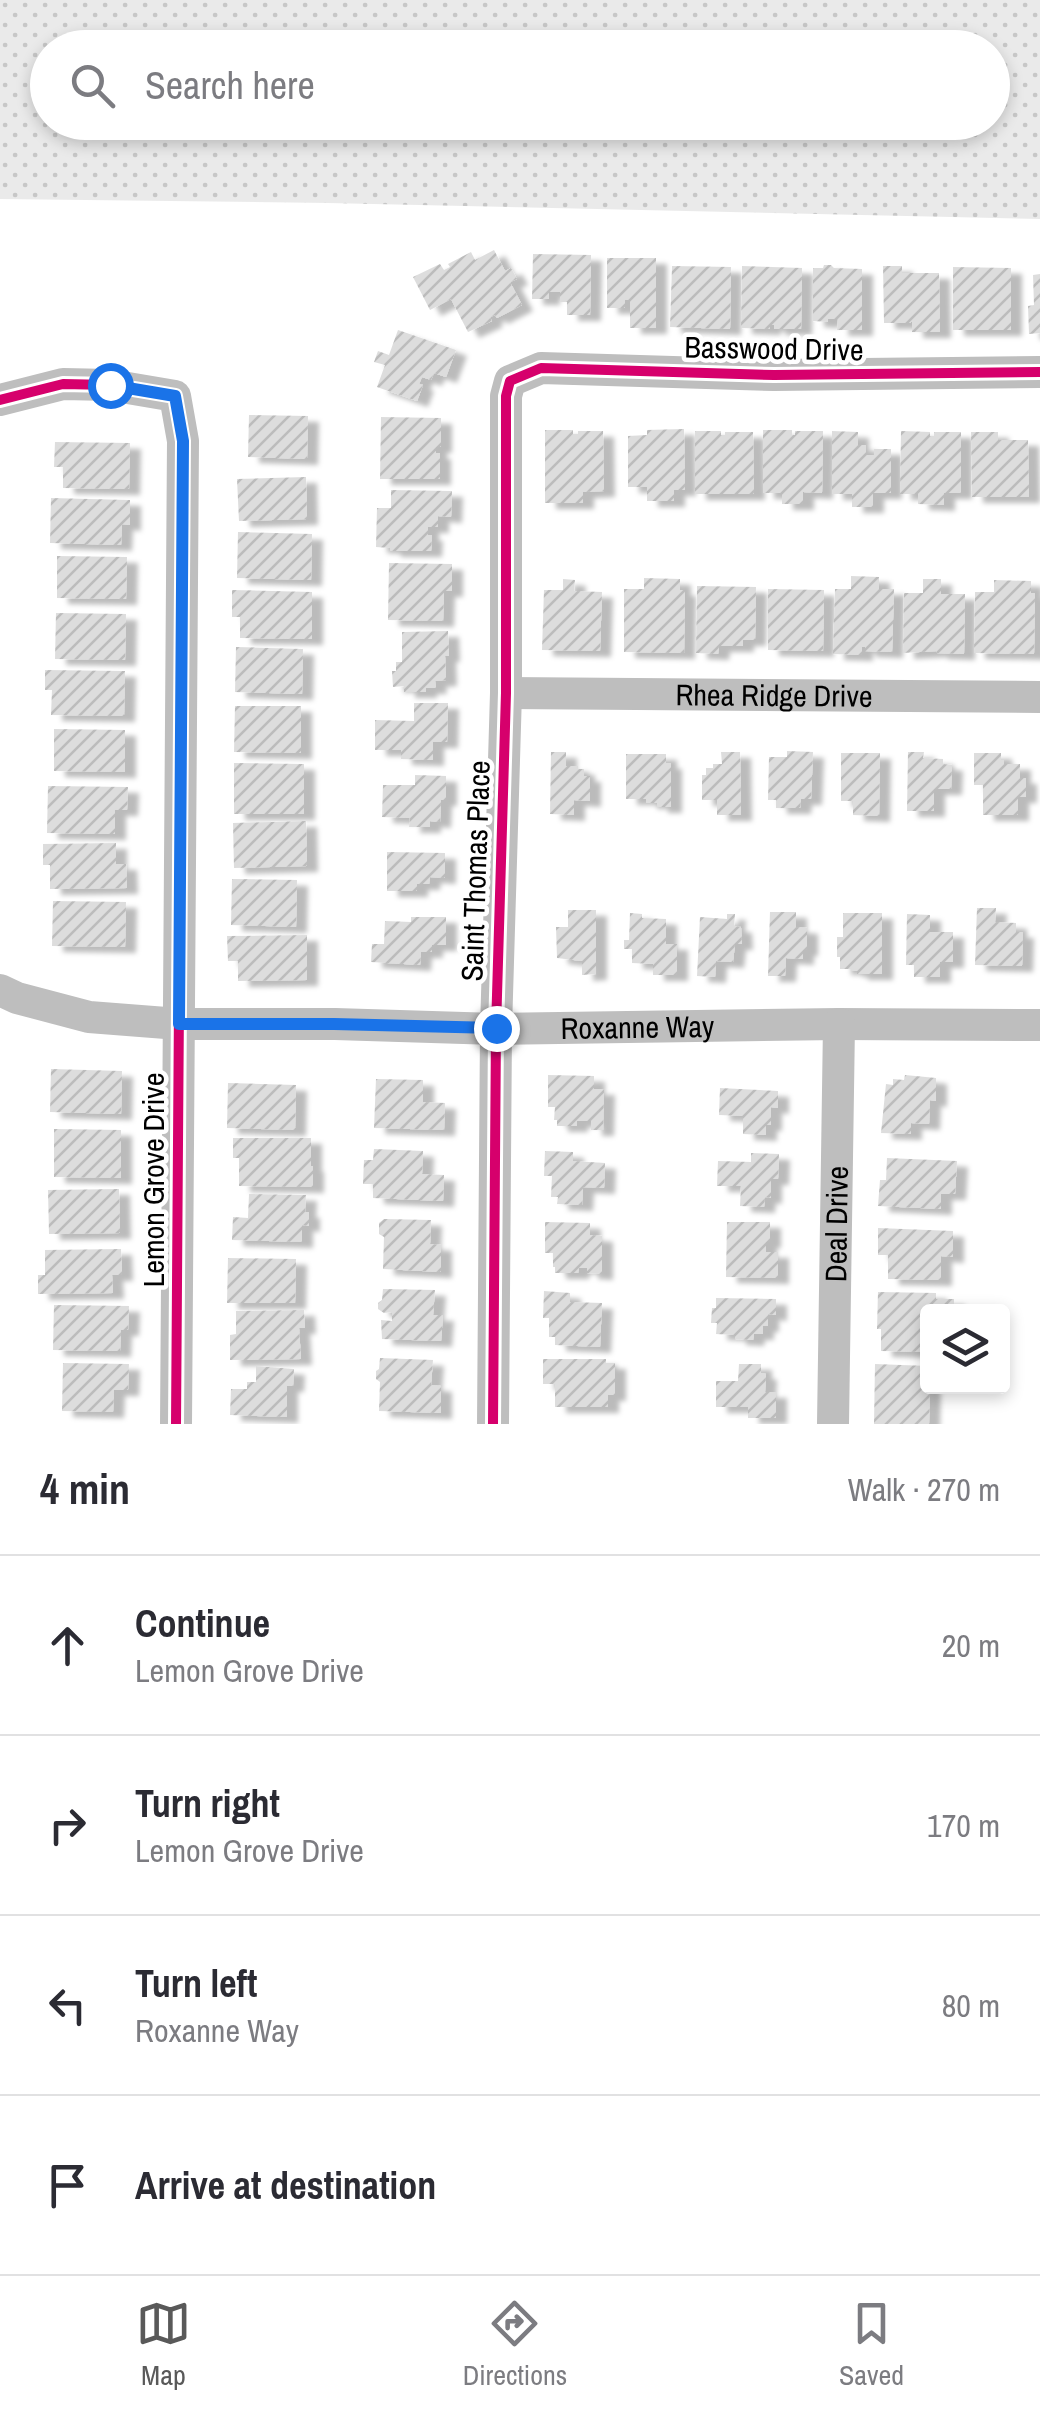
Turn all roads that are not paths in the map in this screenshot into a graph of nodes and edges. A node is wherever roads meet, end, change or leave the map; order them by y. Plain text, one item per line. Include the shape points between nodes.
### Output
1 (1040, 372) edge
2 (510, 381) joint
3 (0, 400) edge
4 (506, 693) junction
5 (1040, 697) edge
6 (0, 990) edge
7 (179, 1024) junction
8 (838, 1024) junction
9 (1040, 1025) edge
10 (496, 1028) junction
11 (176, 1424) edge
12 (493, 1424) edge
13 (832, 1424) edge

1 - 2 street, Basswood Drive via 774,375 541,368
2 - 4 street, Saint Thomas Place
3 - 7 street, Lemon Grove Drive via 63,384 175,396 183,441
4 - 5 street, Rhea Ridge Drive
4 - 10 street, Saint Thomas Place
6 - 7 street, Roxanne Way via 89,1017
7 - 10 street, Roxanne Way
7 - 11 street, Lemon Grove Drive
8 - 9 street, Roxanne Way
8 - 10 street, Roxanne Way
8 - 13 street, Deal Drive
10 - 12 street, Saint Thomas Place

